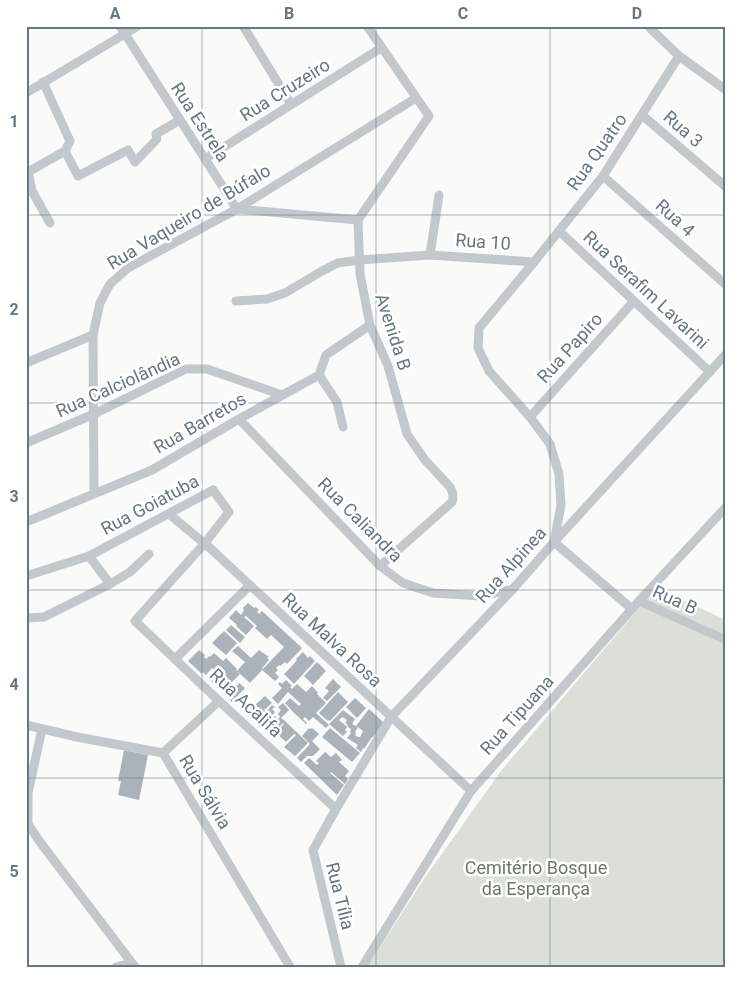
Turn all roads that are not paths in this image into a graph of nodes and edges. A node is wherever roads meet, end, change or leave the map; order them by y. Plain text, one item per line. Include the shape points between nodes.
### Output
1 (138, 26) edge
2 (243, 26) edge
3 (366, 26) edge
4 (650, 28) dead end
5 (122, 30) edge
6 (382, 48) junction
7 (679, 56) junction
8 (43, 82) junction
9 (726, 90) edge
10 (26, 93) edge
11 (416, 98) junction
12 (291, 104) junction
13 (642, 115) junction
14 (180, 120) junction
15 (65, 151) junction
16 (205, 159) junction
17 (603, 176) junction
18 (726, 187) edge
19 (29, 192) edge
20 (439, 194) dead end
21 (237, 209) junction
22 (358, 220) junction
23 (50, 223) dead end
24 (559, 231) junction
25 (430, 255) junction
26 (359, 260) junction
27 (534, 262) junction
28 (726, 285) edge
29 (236, 301) dead end
30 (634, 301) junction
31 (370, 325) junction
32 (93, 335) junction
33 (726, 354) edge
34 (26, 363) edge
35 (710, 372) junction
36 (319, 375) junction
37 (282, 395) junction
38 (94, 414) junction
39 (530, 417) junction
40 (239, 419) junction
41 (343, 427) dead end
42 (26, 443) edge
43 (94, 494) junction
44 (726, 507) edge
45 (169, 514) junction
46 (26, 522) edge
47 (554, 542) junction
48 (205, 543) junction
49 (149, 554) dead end
50 (89, 556) junction
51 (380, 566) junction
52 (26, 576) edge
53 (110, 584) junction
54 (250, 585) junction
55 (513, 590) junction
56 (639, 601) junction
57 (632, 609) junction
58 (26, 618) edge
59 (135, 621) joint
60 (726, 640) edge
61 (176, 659) junction
62 (219, 701) junction
63 (391, 717) junction
64 (26, 725) edge
65 (42, 729) junction
66 (163, 753) junction
67 (471, 791) junction
68 (336, 809) junction
69 (133, 965) edge
70 (116, 967) edge
71 (290, 967) edge
72 (341, 967) edge
73 (362, 967) edge

1 - 5 street
2 - 12 street
3 - 6 street
4 - 7 street
5 - 8 street
5 - 14 street, Rua Estrela
6 - 11 street
6 - 12 street, Rua Cruzeiro
7 - 9 street
7 - 13 street, Rua Quatro
8 - 10 street
8 - 15 street via 70,141
11 - 21 street, Rua Vaqueiro de Búfalo
11 - 22 street via 429,116
12 - 16 street, Rua Cruzeiro
13 - 17 street, Rua Quatro
13 - 18 street, Rua 3
14 - 15 street via 156,134 157,140 135,162 128,150 78,176
14 - 16 street, Rua Estrela
15 - 19 street via 28,172
16 - 21 street, Rua Estrela
17 - 24 street, Rua Quatro
17 - 28 street, Rua 4
19 - 23 street
20 - 25 street, Rua 10
21 - 22 street
21 - 32 street, Rua Vaqueiro de Búfalo via 128,268 110,284 100,303
22 - 26 street, Avenida B
24 - 27 street, Rua Quatro
24 - 30 street, Rua Serafim Lavarini
25 - 26 street, Rua 10
25 - 27 street, Rua 10
26 - 29 street, Rua 10 via 338,263 285,293 267,299
26 - 31 street, Avenida B
27 - 39 street via 479,328 478,348 489,371
30 - 35 street, Rua Serafim Lavarini
30 - 39 street, Rua Papiro
31 - 36 street via 326,355
31 - 51 street, Avenida B via 388,366 408,434 425,460 450,487 454,498
32 - 34 street
32 - 38 street, Rua Vaqueiro de Búfalo
33 - 35 street, Rua Alpinea
35 - 47 street, Rua Alpinea
36 - 37 street, Rua Barretos
36 - 41 street via 337,402
37 - 38 street, Rua Calciolândia via 207,370 186,369
37 - 40 street, Rua Barretos
38 - 42 street, Rua Calciolândia
38 - 43 street, Rua Vaqueiro de Búfalo
39 - 47 street via 550,444 559,474 561,505
40 - 43 street, Rua Barretos via 152,470
40 - 51 street, Rua Caliandra
43 - 46 street, Rua Barretos
44 - 56 street, Rua Tipuana
45 - 48 street, Rua Malva Rosa
45 - 48 street, Rua Goiatuba via 212,490 229,512
45 - 50 street, Rua Goiatuba
47 - 55 street, Rua Alpinea
47 - 57 street
48 - 54 street, Rua Malva Rosa
48 - 59 street, Rua Goiatuba
49 - 53 street via 130,572
50 - 52 street, Rua Goiatuba
50 - 53 street
51 - 55 street, Rua Caliandra via 403,583 433,593 481,596
53 - 58 street via 44,617
54 - 61 street
54 - 63 street, Rua Malva Rosa
55 - 63 street, Rua Alpinea
56 - 57 street, Rua Tipuana
56 - 60 street, Rua B
57 - 67 street, Rua Tipuana
59 - 61 street, Rua Acalifa
61 - 62 street, Rua Acalifa
62 - 66 street
62 - 68 street, Rua Acalifa
63 - 67 street, Rua Malva Rosa
63 - 68 street, Rua Alpinea
64 - 65 street, Rua Sálvia
65 - 66 street, Rua Sálvia
65 - 69 street via 28,793 28,824
66 - 71 street, Rua Sálvia
67 - 73 street, Rua Tipuana
68 - 72 street, Rua Tília via 312,850
69 - 70 street

